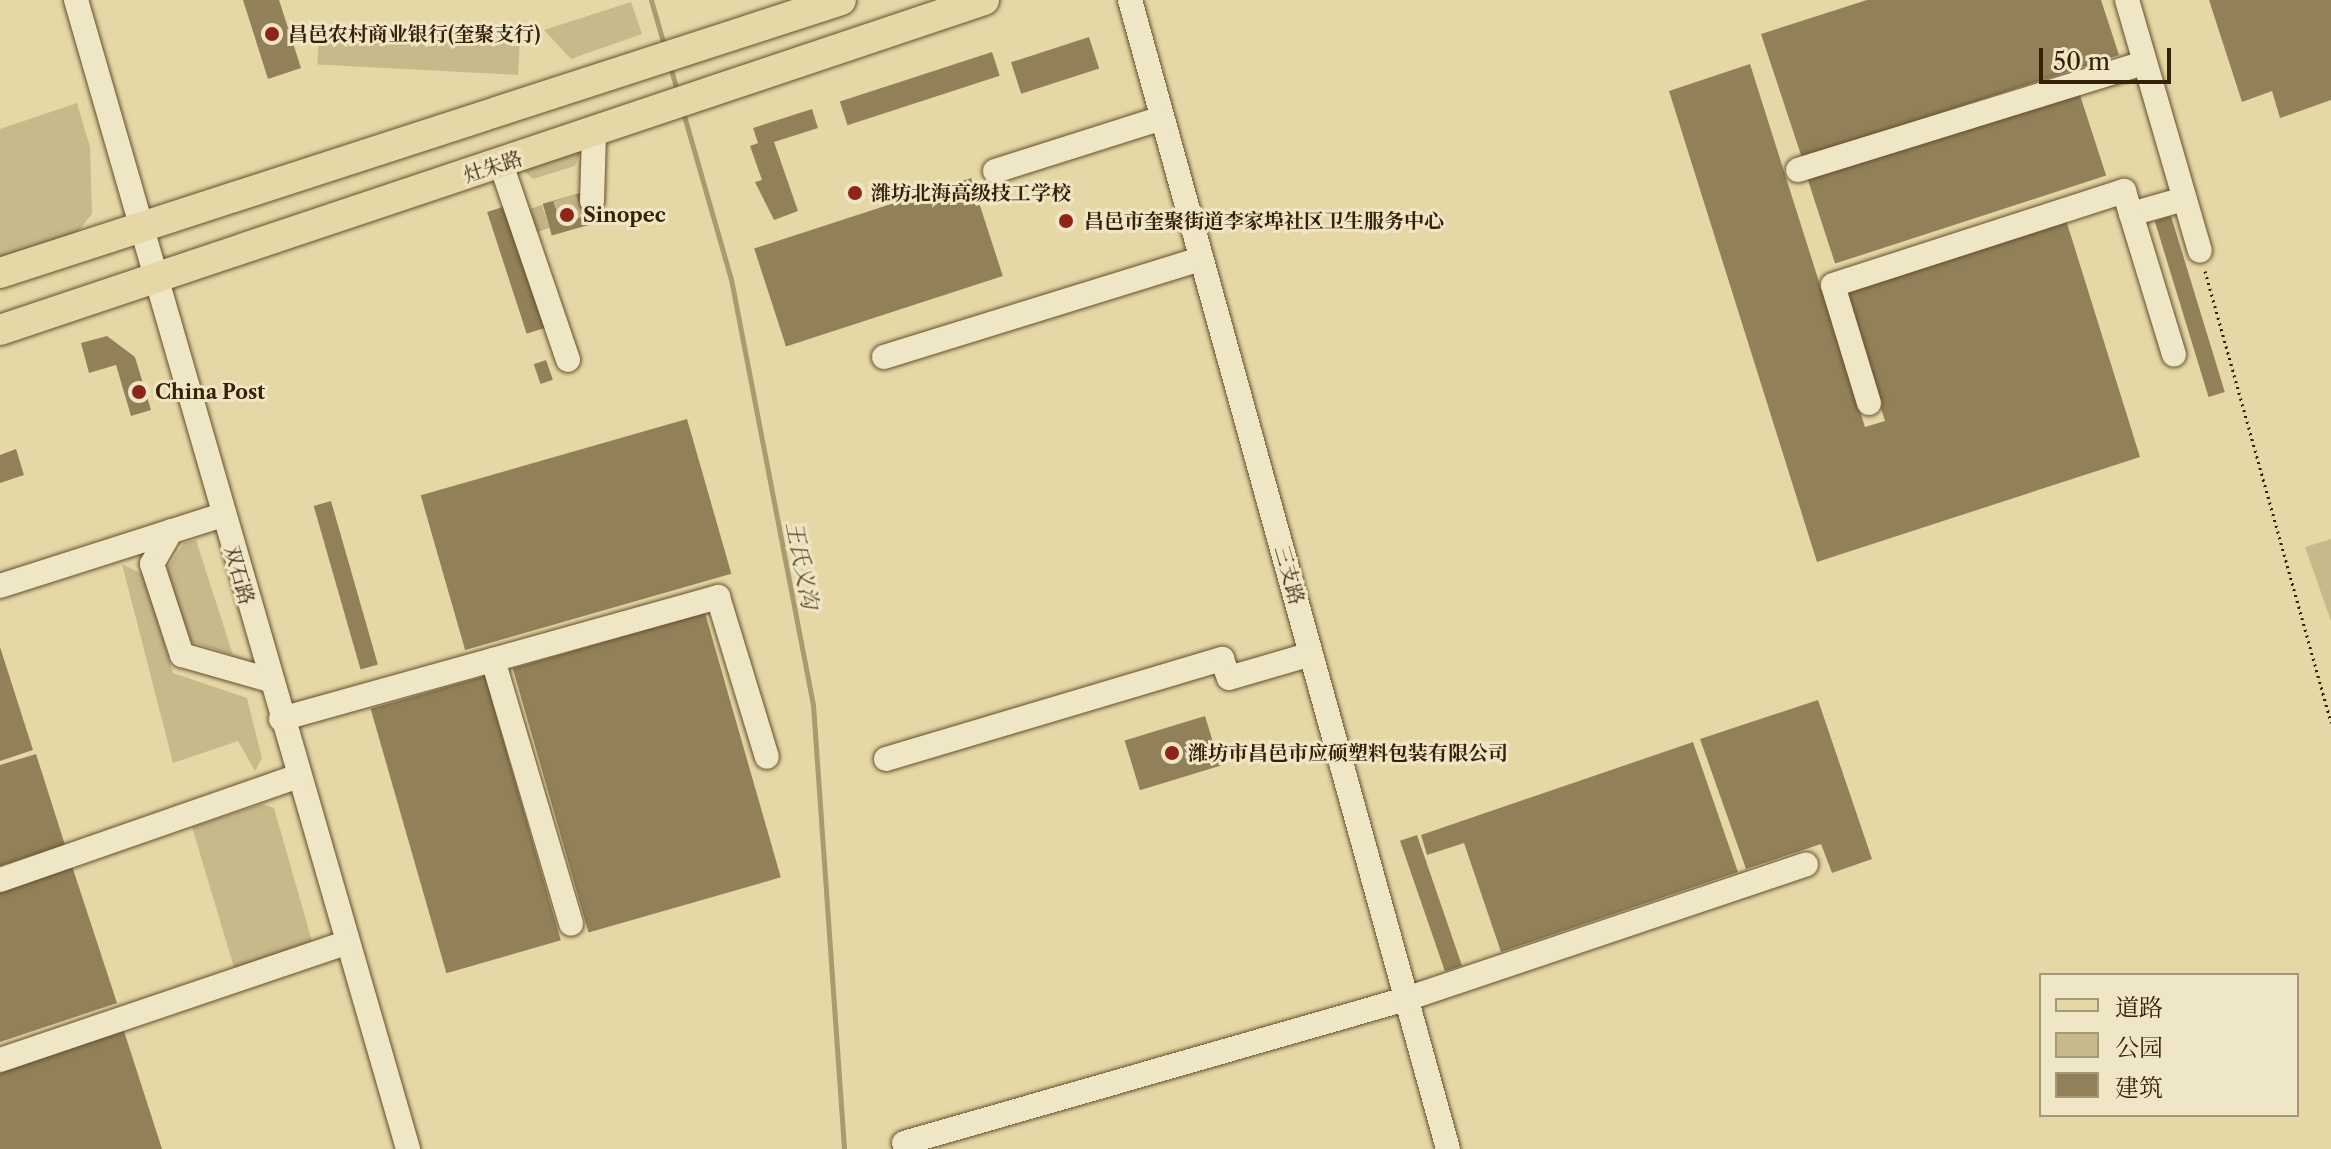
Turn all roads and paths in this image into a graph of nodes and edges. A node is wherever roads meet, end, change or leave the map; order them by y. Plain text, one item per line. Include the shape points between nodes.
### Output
1 (76, 0) edge
2 (841, 0) edge
3 (984, 0) edge
4 (1130, 0) edge
5 (2127, 0) edge
6 (2144, 63) junction
7 (1162, 118) junction
8 (594, 134) junction
9 (501, 164) junction
10 (1798, 170) dead end
11 (995, 171) dead end
12 (2184, 199) junction
13 (592, 201) dead end
14 (2131, 214) junction
15 (145, 225) junction
16 (2200, 251) joint
17 (1201, 259) junction
18 (0, 273) edge
19 (161, 277) junction
20 (0, 330) edge
21 (2174, 355) dead end
22 (884, 357) dead end
23 (568, 360) dead end
24 (1869, 403) dead end
25 (222, 515) junction
26 (171, 531) junction
27 (0, 586) edge
28 (1311, 654) junction
29 (493, 660) junction
30 (270, 680) junction
31 (281, 719) junction
32 (2331, 723) edge
33 (767, 757) dead end
34 (886, 759) dead end
35 (298, 776) junction
36 (1806, 864) dead end
37 (0, 880) edge
38 (571, 924) dead end
39 (346, 943) junction
40 (1406, 999) junction
41 (0, 1060) edge
42 (904, 1143) dead end
43 (408, 1149) edge
44 (1448, 1149) edge

1 - 15 street, 双石路
2 - 15 main road
3 - 8 main road, 灶朱路
4 - 7 street, 三支路
5 - 6 street
6 - 10 street
6 - 12 street
7 - 11 street
7 - 17 street, 三支路
8 - 9 main road, 灶朱路
8 - 13 street
9 - 19 main road, 灶朱路
9 - 23 street
12 - 14 street
12 - 16 street
14 - 21 street
14 - 24 street via 2124,191 1833,285
15 - 18 main road
15 - 19 street, 双石路
16 - 32 path
17 - 22 street
17 - 28 street, 三支路
19 - 20 main road, 灶朱路
19 - 25 street, 双石路
25 - 26 street
25 - 30 street, 双石路
26 - 27 street
26 - 30 street via 152,564 182,655
28 - 34 street via 1229,678 1222,659
28 - 40 street, 三支路
29 - 31 street
29 - 33 street via 718,597
29 - 38 street
30 - 31 street, 双石路
31 - 35 street, 双石路
35 - 37 street
35 - 39 street, 双石路
36 - 40 street
39 - 41 street
39 - 43 street, 双石路
40 - 42 street
40 - 44 street, 三支路

